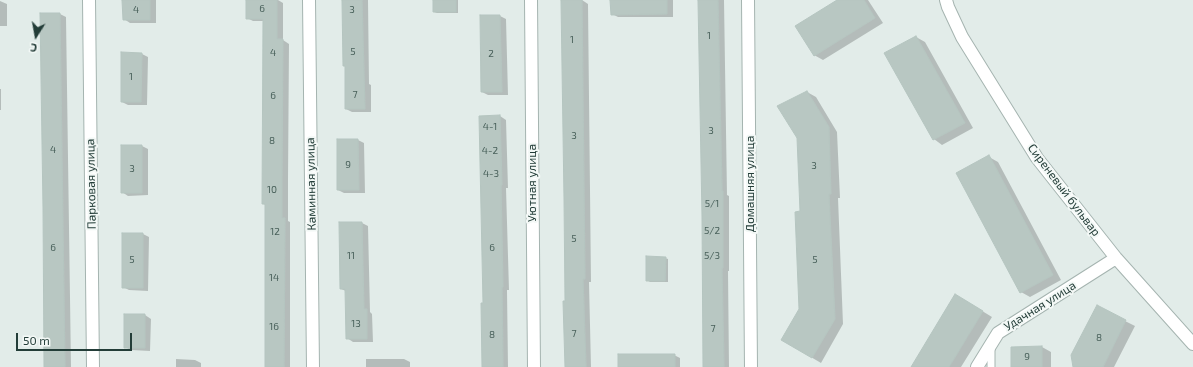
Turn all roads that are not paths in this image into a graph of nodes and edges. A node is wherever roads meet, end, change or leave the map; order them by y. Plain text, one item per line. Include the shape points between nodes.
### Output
1 (88, 0) edge
2 (309, 0) edge
3 (531, 0) edge
4 (748, 0) edge
5 (946, 0) edge
6 (1116, 258) junction
7 (991, 343) junction
8 (1193, 344) edge
9 (93, 367) edge
10 (313, 367) edge
11 (534, 367) edge
12 (751, 367) edge
13 (977, 367) edge
14 (991, 367) edge

1 - 9 street, Парковая улица
2 - 10 street, Каминная улица
3 - 11 street, Уютная улица
4 - 12 street, Домашняя улица
5 - 6 street, Сиреневый бульвар via 962,37 1038,158
6 - 7 street, Удачная улица via 998,333
6 - 8 street, Сиреневый бульвар
7 - 13 street, Удачная улица
7 - 14 lane

